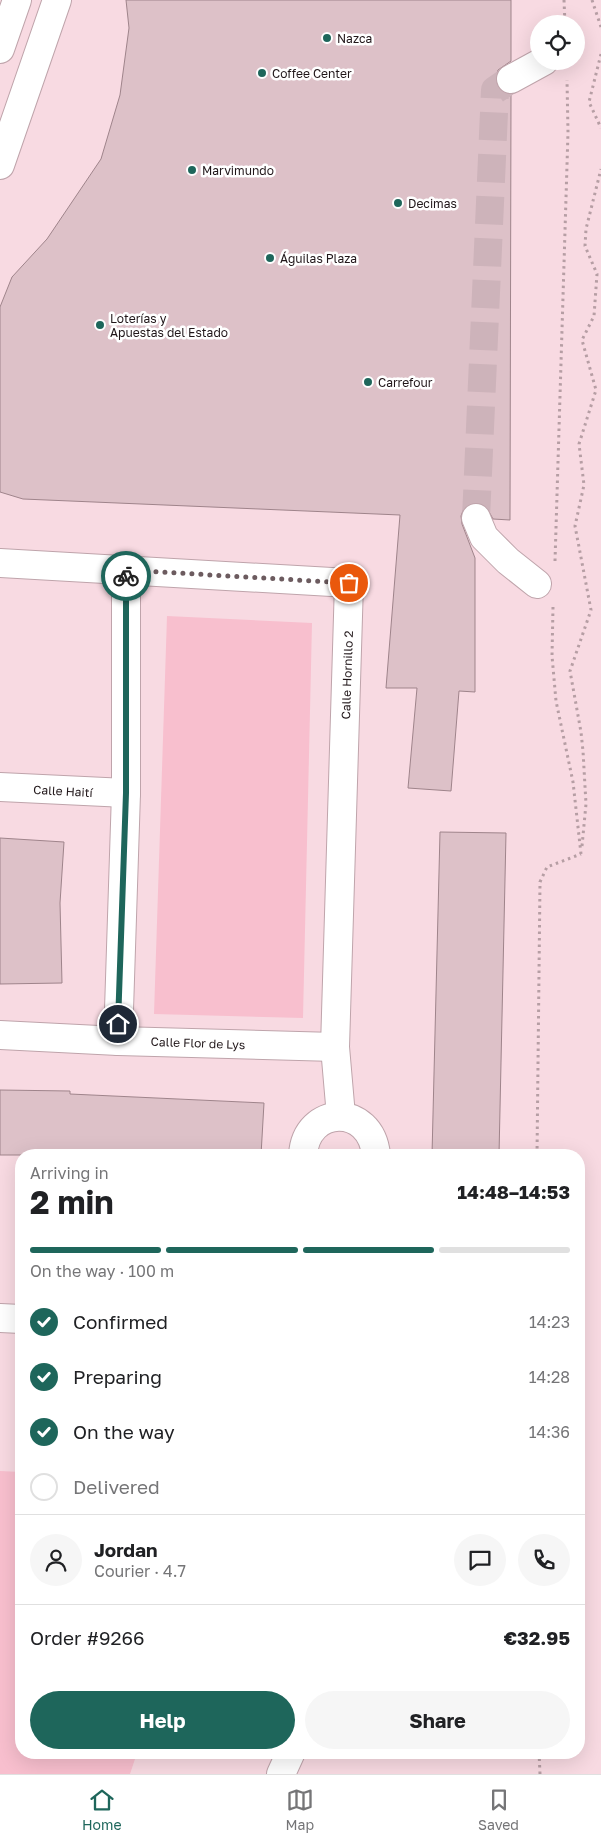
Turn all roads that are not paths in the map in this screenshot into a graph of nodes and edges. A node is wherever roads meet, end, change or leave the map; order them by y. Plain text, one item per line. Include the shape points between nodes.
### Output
1 (16, 0) edge
2 (57, 0) edge
3 (0, 49) edge
4 (530, 69) edge
5 (511, 79) tunnel mouth
6 (0, 165) edge
7 (476, 518) tunnel mouth
8 (0, 563) edge
9 (126, 570) junction
10 (546, 592) road end
11 (0, 787) edge
12 (126, 793) junction
13 (0, 1035) edge
14 (118, 1041) junction
15 (336, 1047) junction
16 (341, 1116) junction
17 (303, 1149) edge
18 (376, 1149) edge
19 (0, 1318) edge
20 (15, 1319) edge
21 (288, 1759) edge
22 (281, 1774) edge

1 - 3 street
2 - 6 street
4 - 5 street
7 - 10 street via 484,538
8 - 9 street, Calle Hornillo 2
9 - 12 street
9 - 15 street, Calle Hornillo 2 via 349,583
11 - 12 street, Calle Haití
12 - 14 street
13 - 14 street, Calle Flor de Lys
14 - 15 street, Calle Flor de Lys
15 - 16 street, Calle Hornillo 2
16 - 17 street via 317,1124
16 - 18 street via 363,1124
19 - 20 street
21 - 22 street

